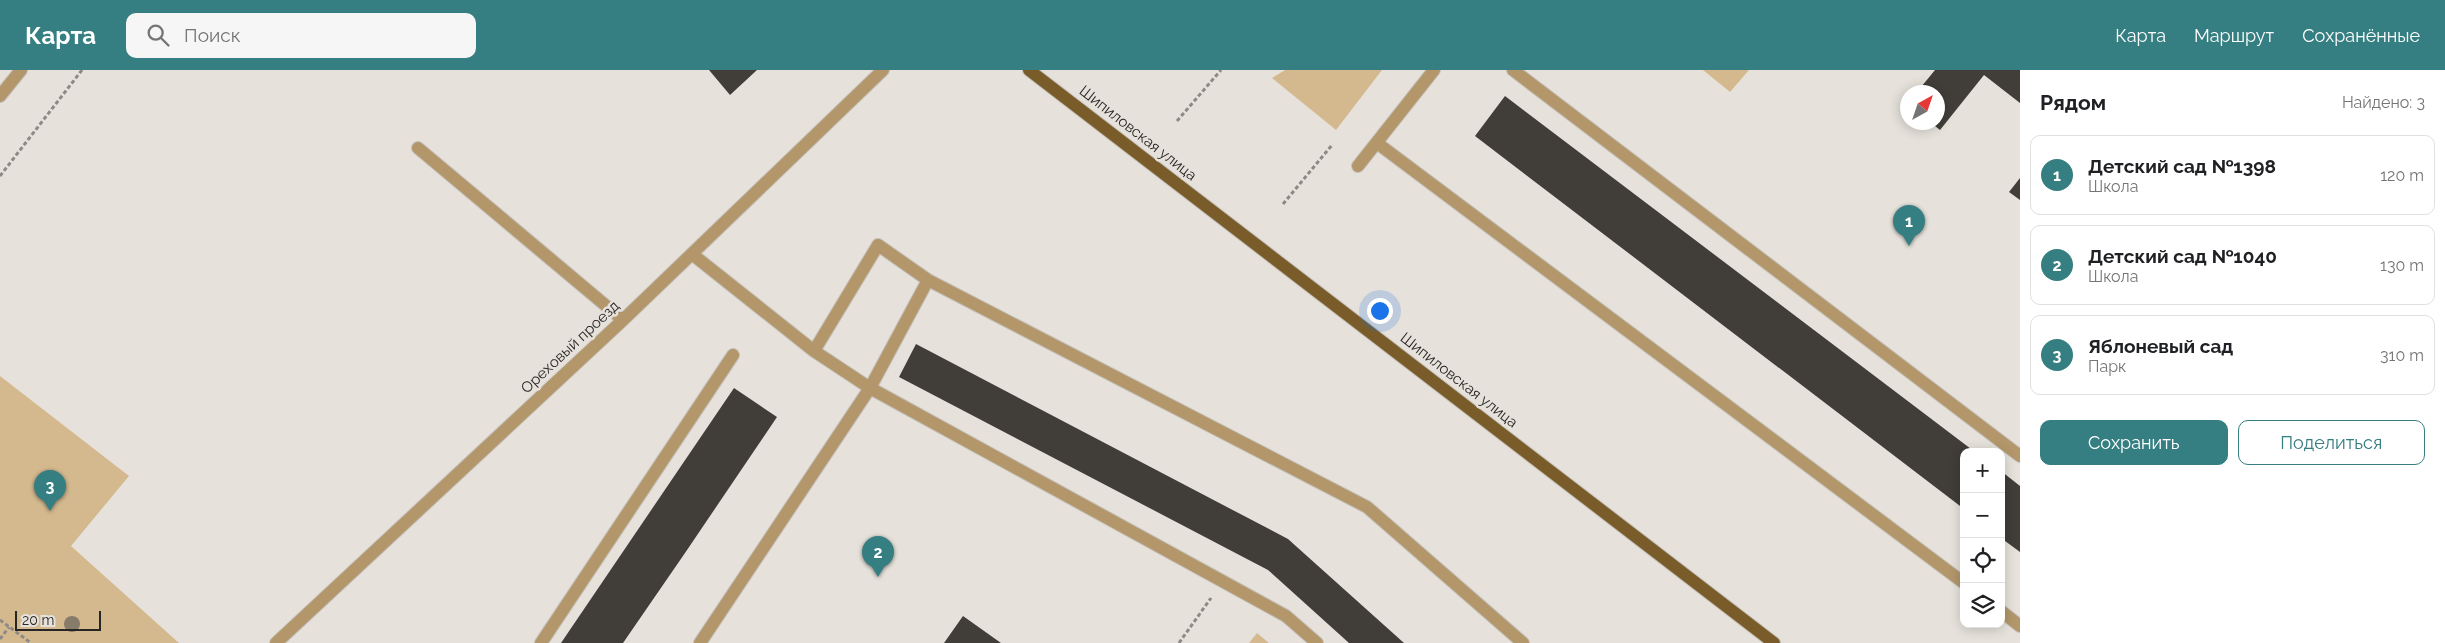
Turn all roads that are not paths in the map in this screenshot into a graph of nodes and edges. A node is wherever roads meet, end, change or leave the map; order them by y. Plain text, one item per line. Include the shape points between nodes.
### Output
1 (21, 70) edge
2 (883, 70) edge
3 (1029, 70) edge
4 (1434, 70) edge
5 (1513, 70) edge
6 (0, 96) edge
7 (1377, 143) junction
8 (418, 148) dead end
9 (1358, 166) dead end
10 (692, 254) junction
11 (928, 280) junction
12 (623, 320) junction
13 (814, 352) junction
14 (733, 355) dead end
15 (870, 388) junction
16 (2020, 456) edge
17 (1960, 580) edge
18 (2005, 615) edge
19 (2020, 626) edge
20 (276, 643) edge
21 (541, 643) edge
22 (700, 643) edge
23 (1317, 643) edge
24 (1523, 643) edge
25 (1774, 643) edge

1 - 6 street
2 - 10 street, Ореховый проезд
3 - 25 main road, Шипиловская улица
4 - 7 street
5 - 16 street
7 - 9 street
7 - 17 street
8 - 12 street
10 - 12 street, Ореховый проезд
10 - 13 street
11 - 13 street via 878,245
11 - 15 street
11 - 24 street via 1367,507
12 - 20 street, Ореховый проезд
13 - 15 street
14 - 21 street
15 - 22 street
15 - 23 street via 1286,616
18 - 19 street

